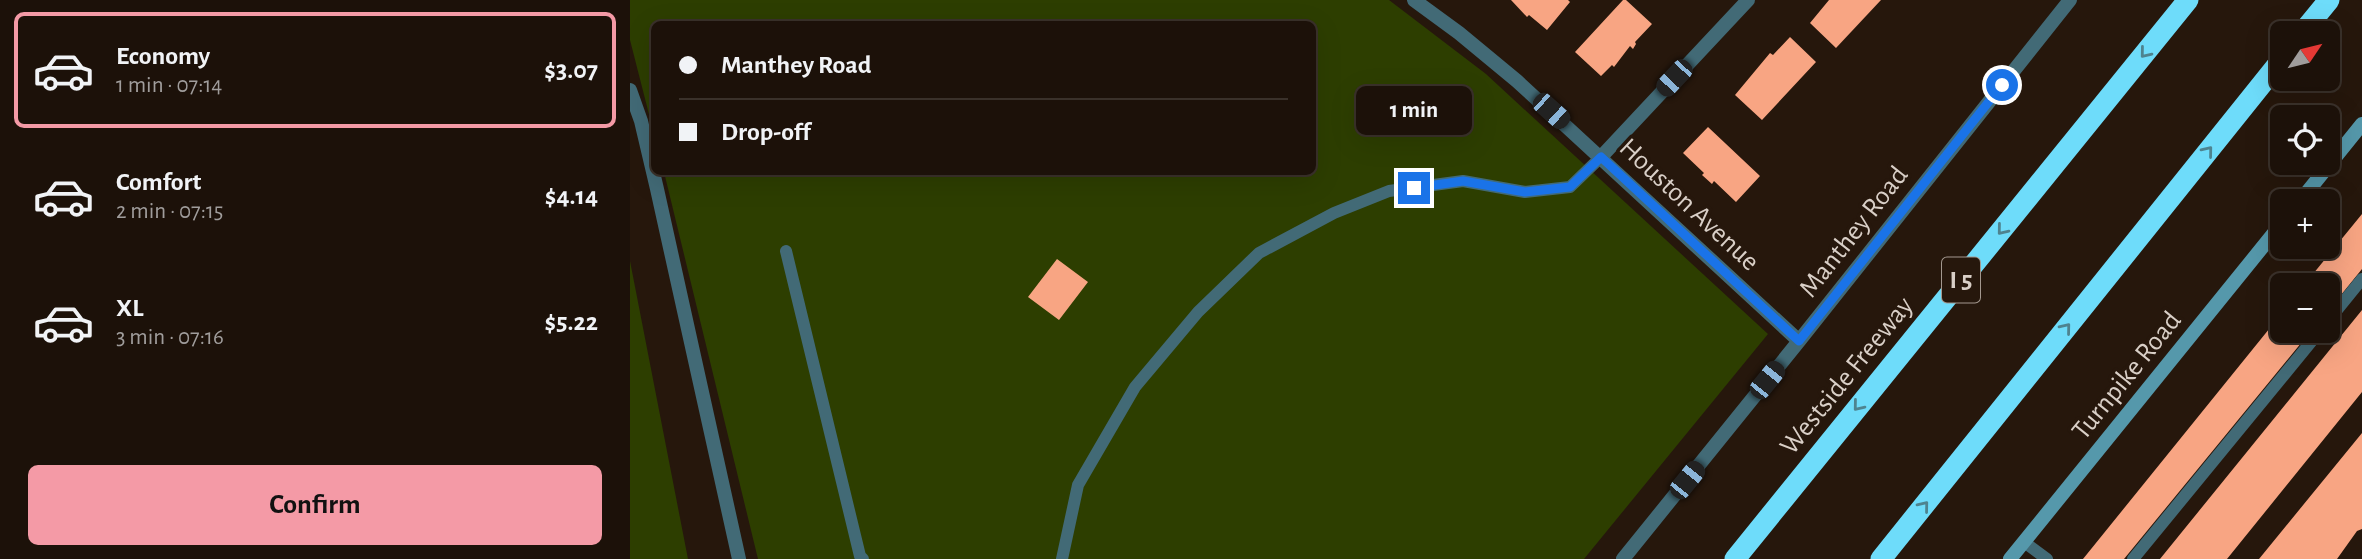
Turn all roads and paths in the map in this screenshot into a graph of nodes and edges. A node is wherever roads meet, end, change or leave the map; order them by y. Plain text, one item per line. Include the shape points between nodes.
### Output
1 (1413, 0) edge
2 (1748, 0) edge
3 (2070, 0) edge
4 (2188, 0) edge
5 (2329, 0) edge
6 (2312, 21) edge
7 (2270, 74) edge
8 (630, 90) edge
9 (2362, 124) edge
10 (1601, 157) junction
11 (651, 165) edge
12 (654, 175) edge
13 (2310, 189) edge
14 (2270, 238) edge
15 (786, 251) dead end
16 (2362, 279) edge
17 (2340, 306) edge
18 (1799, 341) junction
19 (2310, 343) edge
20 (2024, 542) junction
21 (739, 559) edge
22 (863, 559) edge
23 (1062, 559) edge
24 (1622, 559) edge
25 (1735, 559) edge
26 (1881, 559) edge
27 (2010, 559) edge
28 (2047, 559) edge
29 (2133, 559) edge

1 - 10 street, Houston Avenue via 1517,81
2 - 10 street
3 - 18 street, Manthey Road
4 -> 25 highway, Westside Freeway / I 5
5 - 6 highway
26 -> 7 highway
8 - 11 street
9 - 13 street
10 - 18 street, Houston Avenue
10 - 23 lane via 1570,187 1525,192 1463,181 1389,191 1334,213 1259,253 1198,312 1135,387 1078,485
12 - 21 street
14 - 20 street, Turnpike Road
15 - 22 lane
16 - 17 lane
18 - 24 street, Manthey Road
19 - 29 lane
20 - 27 street, Turnpike Road
20 - 28 lane

